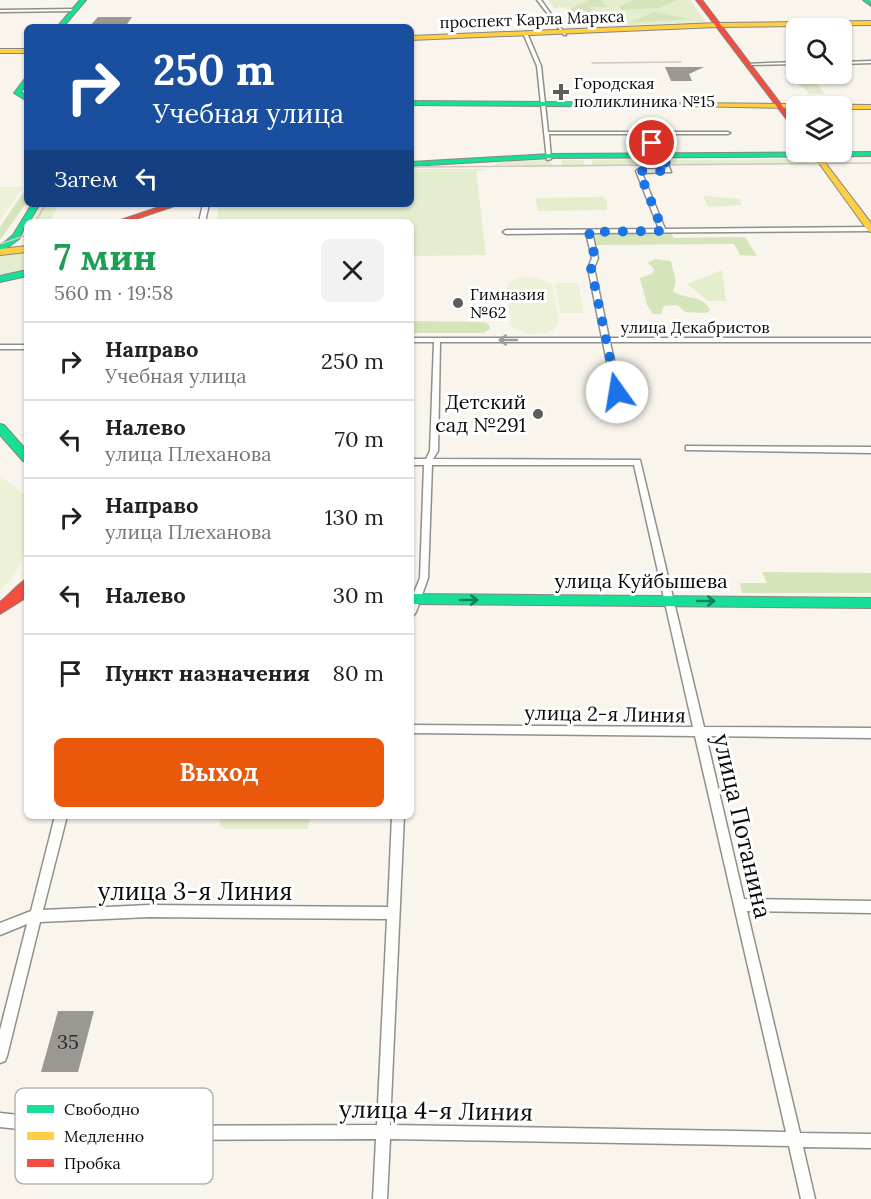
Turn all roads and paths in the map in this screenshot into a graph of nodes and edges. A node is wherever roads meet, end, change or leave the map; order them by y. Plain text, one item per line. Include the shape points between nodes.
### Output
1 (539, 0) edge
2 (699, 0) edge
3 (866, 0) edge
4 (871, 4) edge
5 (79, 5) edge
6 (0, 11) edge
7 (63, 24) edge
8 (871, 24) edge
9 (718, 26) junction
10 (564, 33) junction
11 (526, 34) junction
12 (414, 40) edge
13 (0, 50) edge
14 (24, 50) edge
15 (871, 62) edge
16 (786, 63) edge
17 (852, 63) edge
18 (748, 64) junction
19 (24, 82) edge
20 (24, 97) edge
21 (414, 104) edge
22 (542, 105) junction
23 (780, 106) junction
24 (871, 106) edge
25 (786, 114) edge
26 (648, 132) junction
27 (547, 133) junction
28 (728, 133) dead end
29 (786, 155) edge
30 (661, 156) junction
31 (852, 156) edge
32 (871, 156) edge
33 (550, 158) junction
34 (821, 162) edge
35 (414, 166) edge
36 (155, 207) edge
37 (166, 207) edge
38 (118, 219) edge
39 (128, 219) edge
40 (871, 229) edge
41 (663, 231) junction
42 (506, 232) dead end
43 (589, 232) junction
44 (22, 245) edge
45 (0, 251) edge
46 (21, 275) edge
47 (0, 279) edge
48 (0, 288) edge
49 (414, 340) edge
50 (436, 340) junction
51 (871, 340) edge
52 (605, 341) junction
53 (0, 347) edge
54 (24, 347) edge
55 (617, 392) dead end
56 (0, 428) edge
57 (688, 448) dead end
58 (871, 450) edge
59 (24, 455) edge
60 (414, 462) edge
61 (428, 462) junction
62 (24, 592) edge
63 (669, 601) junction
64 (414, 602) edge
65 (871, 603) edge
66 (414, 604) edge
67 (0, 609) edge
68 (414, 729) edge
69 (871, 733) edge
70 (699, 734) junction
71 (60, 819) edge
72 (398, 819) edge
73 (739, 905) junction
74 (871, 908) edge
75 (393, 913) junction
76 (34, 916) junction
77 (0, 929) edge
78 (0, 1056) edge
79 (0, 1120) edge
80 (15, 1122) edge
81 (382, 1132) junction
82 (213, 1133) edge
83 (793, 1141) junction
84 (871, 1141) edge
85 (380, 1199) edge
86 (808, 1199) edge

1 - 10 street
2 - 9 main road
3 - 4 main road
5 - 6 street
5 - 7 main road
8 - 9 main road, проспект Карла Маркса
9 - 10 main road, проспект Карла Маркса
9 - 18 main road
10 - 11 main road, проспект Карла Маркса
11 - 12 main road, проспект Карла Маркса
11 - 22 street via 539,66
13 - 14 main road
15 - 17 street
16 - 18 street
18 - 23 main road
19 - 20 main road via 17,93
21 - 22 main road
22 - 23 main road
22 - 27 street
23 - 24 main road
23 - 25 main road
26 - 27 street
26 - 28 street
26 - 30 street
27 - 33 street
29 - 30 main road
30 - 33 main road
30 - 41 street via 669,171 639,171
31 - 32 main road
33 - 35 main road
34 - 40 main road
36 - 38 main road
37 - 39 main road
40 - 41 street
41 - 43 street
42 - 43 street
43 - 52 street via 595,258 591,268
44 - 45 main road
46 - 47 main road
46 - 48 main road
49 - 50 street, улица Декабристов
52 -> 50 street, улица Декабристов
50 - 61 street via 434,451
51 - 52 street, улица Декабристов
52 - 55 street
53 - 54 street
56 - 59 main road
57 - 58 street
60 - 61 street
61 - 63 street, улица Потанина via 637,462
61 - 64 street via 424,578
62 - 67 main road
63 -> 65 main road, улица Куйбышева
66 -> 63 main road, улица Куйбышева
63 - 70 street, улица Потанина
68 - 70 street, улица 2-я Линия
69 - 70 street, улица 2-я Линия
70 - 73 street, улица Потанина
71 - 76 street
72 - 75 street
73 - 74 street
73 - 83 street, улица Потанина
75 - 76 street, улица 3-я Линия via 149,911
75 - 81 street
76 - 77 street, улица 3-я Линия
76 - 78 street
79 - 80 street, улица 4-я Линия
81 - 82 street, улица 4-я Линия
81 - 83 street, улица 4-я Линия
81 - 85 street
83 - 84 street, улица 4-я Линия
83 - 86 street, улица Потанина

